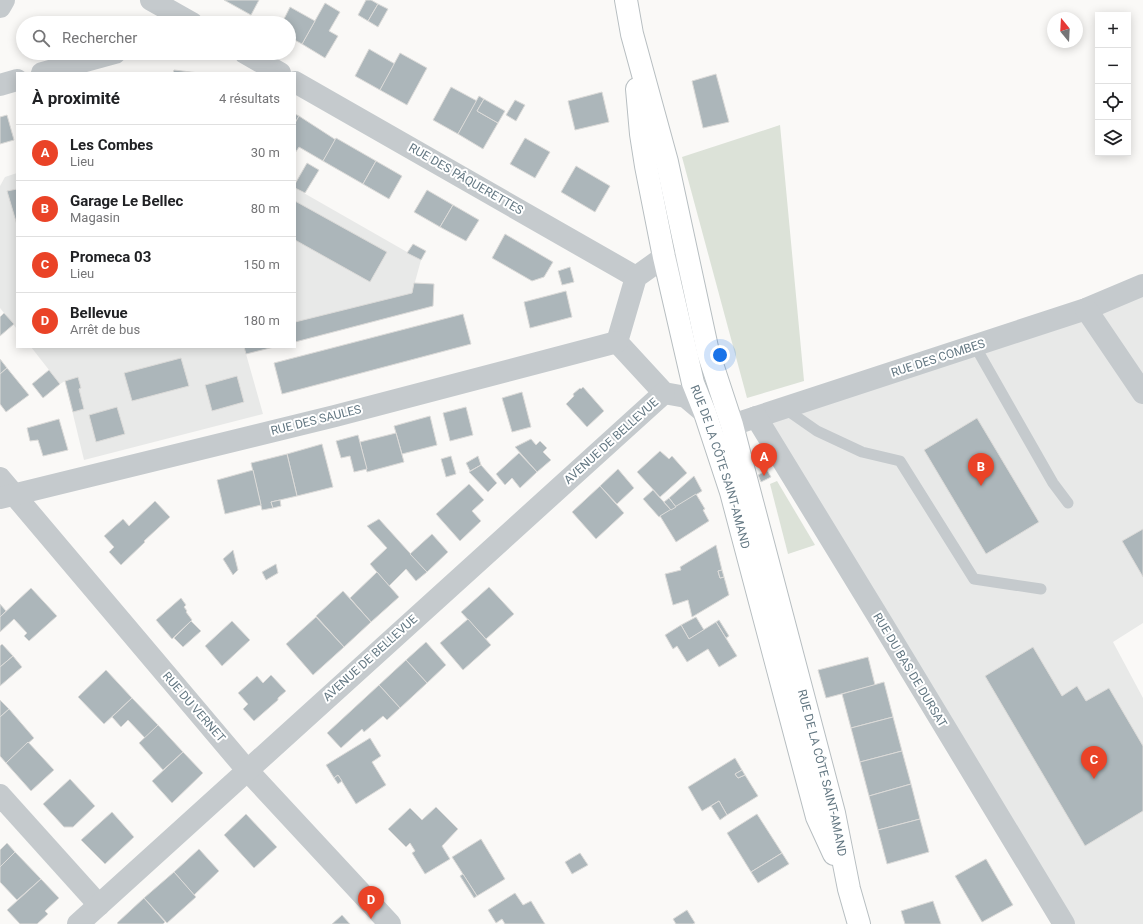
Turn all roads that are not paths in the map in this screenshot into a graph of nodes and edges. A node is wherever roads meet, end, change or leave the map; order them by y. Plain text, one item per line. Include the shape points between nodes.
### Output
1 (4, 0) edge
2 (152, 0) edge
3 (626, 0) edge
4 (0, 7) edge
5 (180, 16) edge
6 (632, 34) junction
7 (89, 60) edge
8 (257, 60) edge
9 (46, 72) edge
10 (278, 72) edge
11 (16, 80) edge
12 (296, 83) edge
13 (0, 85) edge
14 (664, 257) junction
15 (636, 277) junction
16 (1143, 285) edge
17 (1086, 309) junction
18 (617, 342) junction
19 (976, 346) junction
20 (708, 352) junction
21 (689, 390) junction
22 (664, 393) junction
23 (1143, 393) edge
24 (784, 408) junction
25 (705, 413) junction
26 (756, 417) junction
27 (732, 425) junction
28 (0, 478) edge
29 (7, 497) edge
30 (1068, 503) dead end
31 (1041, 589) dead end
32 (247, 770) junction
33 (0, 795) edge
34 (849, 889) junction
35 (99, 905) junction
36 (78, 924) edge
37 (390, 924) edge
38 (859, 924) edge
39 (1064, 924) edge

1 - 4 street
2 - 5 street
3 - 6 main road
6 - 14 main road, RUE DE LA CÔTE SAINT-AMAND via 641,134
6 - 20 main road, RUE DE LA CÔTE SAINT-AMAND via 667,162
7 - 9 street
8 - 10 street
11 - 13 street
12 - 15 street, RUE DES PÂQUERETTES
14 - 15 street
14 - 20 street via 676,266 684,301
14 - 21 main road, RUE DE LA CÔTE SAINT-AMAND
15 - 18 street
16 - 17 street, RUE DES COMBES
17 - 19 street, RUE DES COMBES
17 - 23 street
18 - 22 street
18 - 29 street, RUE DES SAULES via 335,416
19 - 24 street, RUE DES COMBES
19 - 30 lane via 1053,483
20 - 21 street
20 - 27 main road, RUE DE LA CÔTE SAINT-AMAND
21 - 22 street
21 - 25 main road, RUE DE LA CÔTE SAINT-AMAND
22 - 32 street, AVENUE DE BELLEVUE
24 - 26 street, RUE DES COMBES
24 - 31 lane via 817,431 862,452 900,461 974,579
25 - 27 street
25 - 34 main road, RUE DE LA CÔTE SAINT-AMAND via 731,492 817,817
26 - 27 street, RUE DES COMBES
26 - 39 street, RUE DU BAS DE DURSAT
27 - 34 main road, RUE DE LA CÔTE SAINT-AMAND via 834,813
28 - 29 street, RUE DU VERNET
29 - 32 street, RUE DU VERNET
32 - 35 street, AVENUE DE BELLEVUE
32 - 37 street, RUE DU VERNET
33 - 35 street
34 - 38 main road, RUE DE LA CÔTE SAINT-AMAND
35 - 36 street, AVENUE DE BELLEVUE

